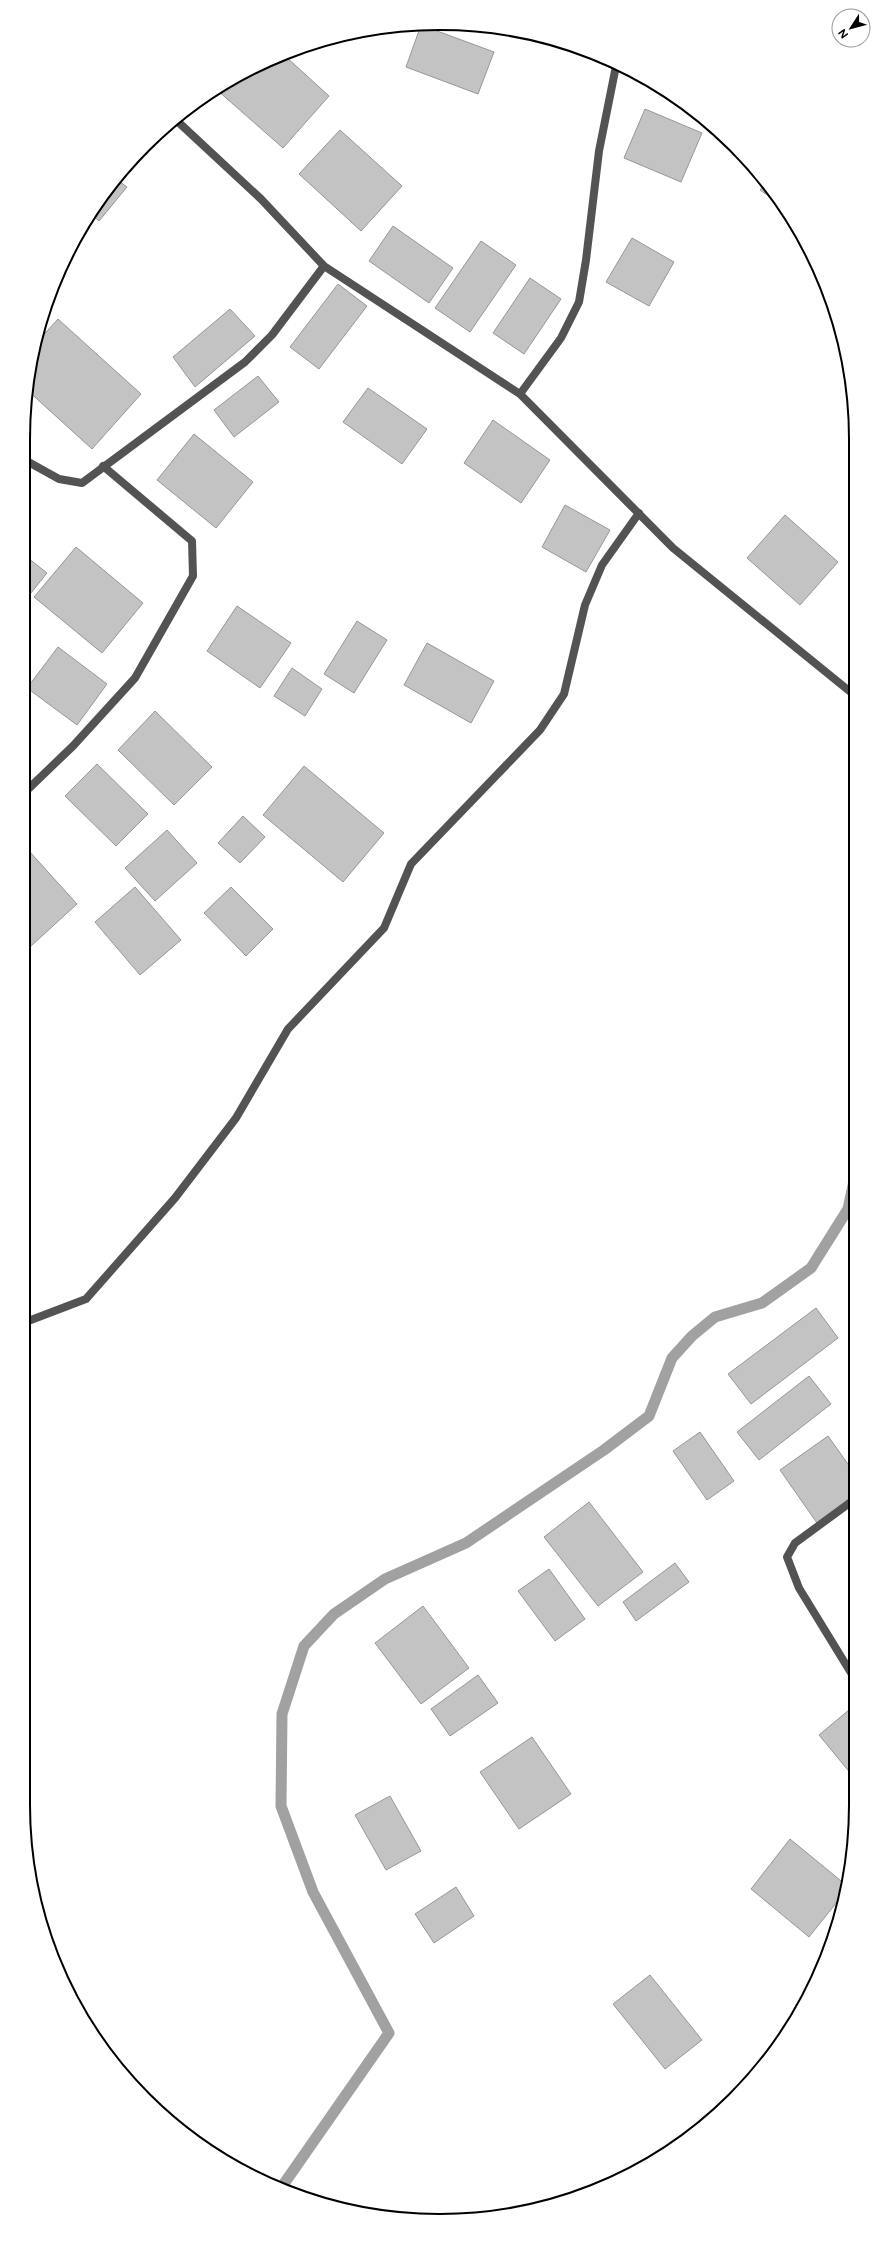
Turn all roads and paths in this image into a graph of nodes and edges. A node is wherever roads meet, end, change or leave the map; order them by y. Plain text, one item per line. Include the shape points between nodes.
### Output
1 (615, 69) edge
2 (180, 123) edge
3 (324, 266) junction
4 (520, 394) junction
5 (30, 463) edge
6 (103, 466) junction
7 (639, 513) junction
8 (849, 691) edge
9 (30, 787) edge
10 (30, 1320) edge
11 (849, 1502) edge
12 (849, 1669) edge

1 - 4 street via 599,151 579,302 561,338
2 - 3 street via 261,199
3 - 4 street
3 - 6 street via 272,335 245,362
4 - 7 street
5 - 6 street via 59,479 82,483
6 - 9 street via 192,541 193,576 135,678 73,746
7 - 8 street via 673,548
7 - 10 street via 602,564 585,605 564,694 540,730 411,864 384,928 288,1029 236,1118 175,1198 86,1299
11 - 12 street via 795,1542 787,1557 799,1588

